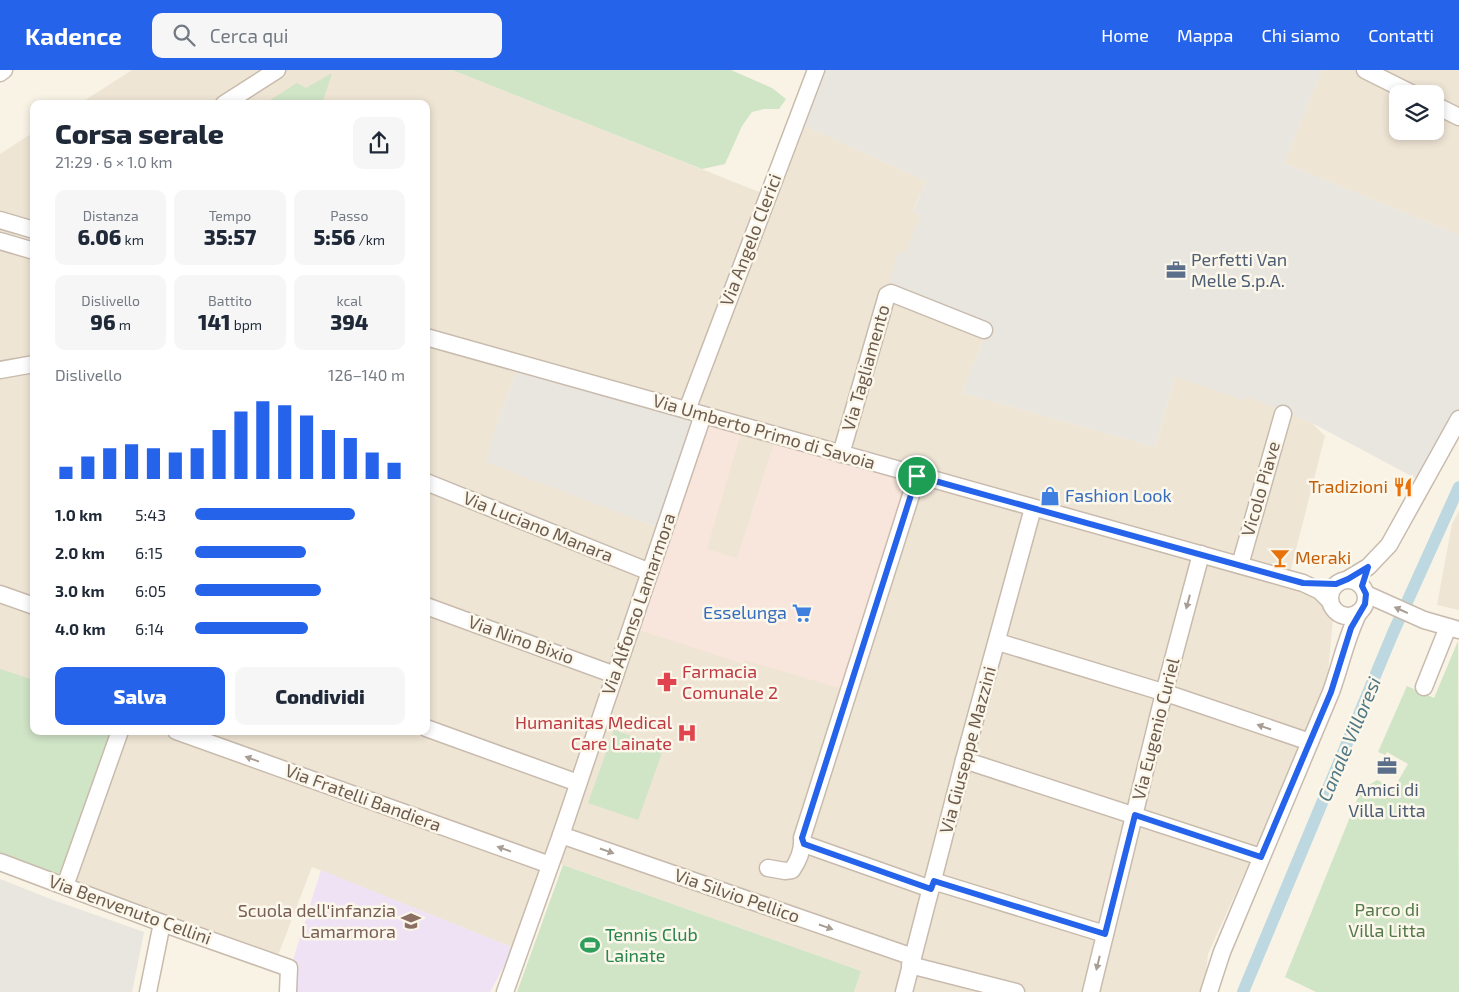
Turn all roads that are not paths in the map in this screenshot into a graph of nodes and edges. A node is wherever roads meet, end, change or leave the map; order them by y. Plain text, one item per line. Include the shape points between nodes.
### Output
1 (4, 70) edge
2 (277, 70) edge
3 (816, 70) edge
4 (1365, 70) edge
5 (0, 73) edge
6 (1395, 85) edge
7 (230, 100) edge
8 (1444, 110) edge
9 (1459, 117) edge
10 (0, 220) edge
11 (30, 229) edge
12 (0, 241) edge
13 (30, 250) edge
14 (984, 330) dead end
15 (430, 338) edge
16 (30, 365) edge
17 (0, 370) edge
18 (687, 410) junction
19 (703, 414) junction
20 (1283, 414) dead end
21 (1459, 419) edge
22 (841, 454) junction
23 (917, 476) junction
24 (430, 484) edge
25 (1033, 508) junction
26 (1201, 554) junction
27 (1240, 565) junction
28 (650, 572) junction
29 (1303, 583) junction
30 (1358, 588) junction
31 (0, 594) edge
32 (1329, 600) junction
33 (30, 605) edge
34 (430, 607) edge
35 (1358, 612) junction
36 (1340, 614) junction
37 (1454, 629) edge
38 (1348, 639) junction
39 (998, 642) junction
40 (615, 675) junction
41 (1424, 687) dead end
42 (1164, 692) junction
43 (430, 729) edge
44 (119, 735) edge
45 (187, 735) edge
46 (1310, 742) junction
47 (964, 760) junction
48 (578, 783) junction
49 (1135, 815) junction
50 (561, 835) junction
51 (804, 844) junction
52 (1261, 857) junction
53 (0, 862) edge
54 (550, 865) junction
55 (768, 868) dead end
56 (932, 885) junction
57 (65, 886) junction
58 (162, 923) junction
59 (1105, 934) junction
60 (912, 961) junction
61 (148, 992) edge
62 (288, 992) edge
63 (505, 992) edge
64 (904, 992) edge
65 (1016, 992) edge
66 (1091, 992) edge
67 (1209, 992) edge

1 - 5 street
2 - 7 street
3 - 18 street, Via Angelo Clerici
4 - 6 street
8 - 9 street
10 - 11 street
12 - 13 street
14 - 22 street, Via Tagliamento via 891,293 887,295
15 - 18 street, Via Umberto Primo di Savoia
16 - 17 street
18 - 19 street, Via Umberto Primo di Savoia
19 - 22 street, Via Umberto Primo di Savoia
19 - 28 street, Via Alfonso Lamarmora
20 - 27 street, Vicolo Piave
21 - 30 street via 1393,537 1368,567
22 - 23 street, Via Umberto Primo di Savoia
23 - 25 street, Via Umberto Primo di Savoia
23 - 51 street via 802,838
24 - 28 street, Via Luciano Manara
25 - 26 street, Via Umberto Primo di Savoia
25 - 39 street, Via Giuseppe Mazzini
26 - 27 street, Via Umberto Primo di Savoia
26 -> 42 street, Via Eugenio Curiel
27 - 29 street, Via Umberto Primo di Savoia
28 - 40 street, Via Alfonso Lamarmora
29 - 30 street, Via Umberto Primo di Savoia
29 - 32 street, Via Umberto Primo di Savoia via 1320,591
30 - 32 street via 1332,588
30 - 35 street via 1365,604
37 -> 30 street, Via Umberto Primo di Savoia via 1424,620
31 - 33 street
32 - 36 street via 1332,608
34 - 40 street, Via Nino Bixio
35 - 36 street via 1349,616
35 - 38 street
36 - 38 street
37 - 41 street
38 - 46 street
39 - 42 street
39 - 47 street, Via Giuseppe Mazzini
40 - 48 street, Via Alfonso Lamarmora
46 -> 42 street
42 - 49 street, Via Eugenio Curiel
43 - 48 street
44 - 57 street
54 -> 45 street, Via Fratelli Bandiera
46 - 52 street
47 - 49 street
47 - 56 street, Via Giuseppe Mazzini
48 - 50 street, Via Alfonso Lamarmora
49 - 52 street
49 - 59 street, Via Eugenio Curiel
50 - 54 street, Via Alfonso Lamarmora
50 -> 60 street, Via Silvio Pellico
51 - 55 street via 792,870
51 - 56 street
52 - 67 street
53 - 57 street, Via Benvenuto Cellini
54 - 63 street, Via Alfonso Lamarmora
56 - 59 street
56 - 60 street, Via Giuseppe Mazzini
57 - 58 street, Via Benvenuto Cellini
58 - 61 street
58 - 62 street, Via Benvenuto Cellini via 289,968
59 -> 66 street, Via Eugenio Curiel
60 - 64 street, Via Giuseppe Mazzini
60 - 65 street, Via Silvio Pellico

